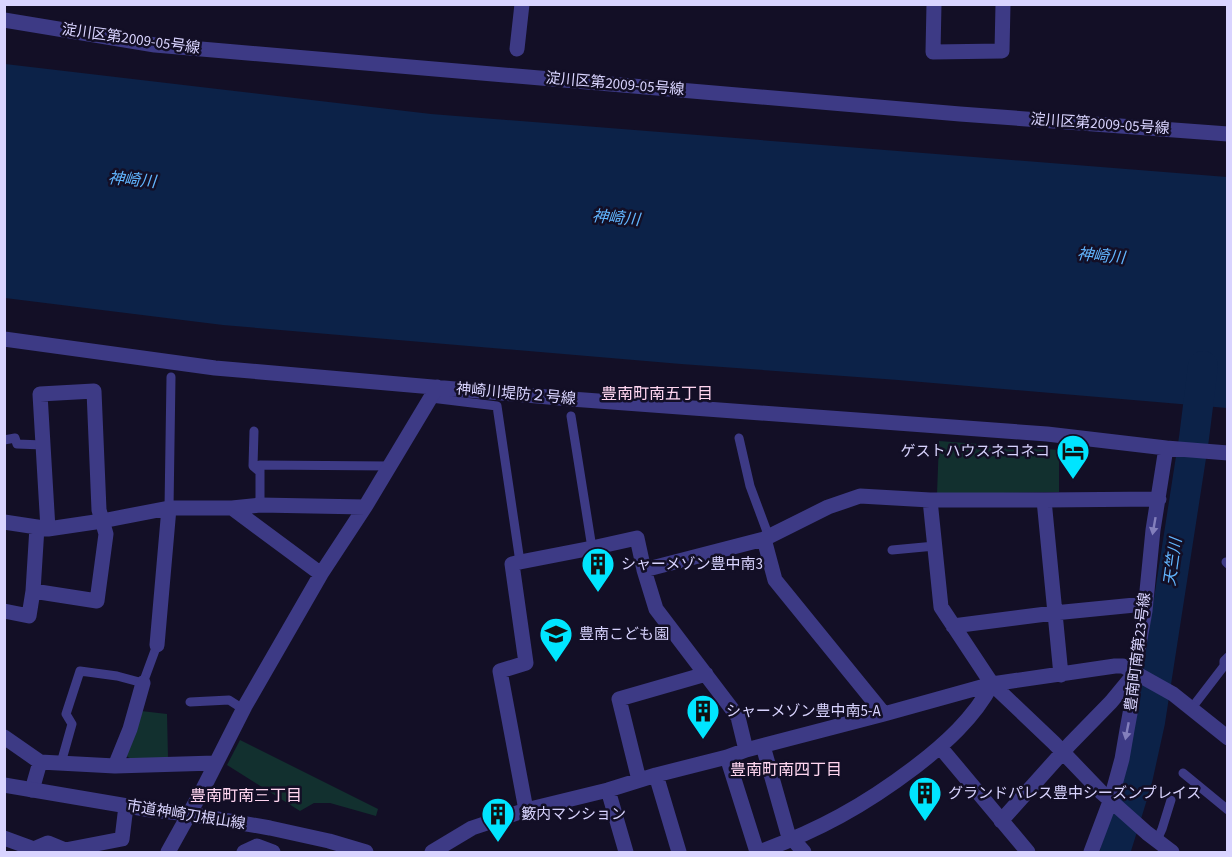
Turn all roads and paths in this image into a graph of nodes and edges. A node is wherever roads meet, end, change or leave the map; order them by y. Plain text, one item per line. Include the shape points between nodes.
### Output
1 (522, 4) edge
2 (934, 4) edge
3 (1003, 4) edge
4 (4, 20) edge
5 (517, 49) dead end
6 (1227, 134) edge
7 (4, 339) edge
8 (171, 377) dead end
9 (434, 392) junction
10 (571, 416) dead end
11 (254, 431) dead end
12 (739, 438) dead end
13 (4, 440) edge
14 (43, 445) junction
15 (1169, 448) junction
16 (1222, 452) edge
17 (390, 466) junction
18 (260, 472) junction
19 (1159, 499) junction
20 (930, 500) junction
21 (1044, 501) junction
22 (260, 505) junction
23 (365, 507) junction
24 (169, 508) junction
25 (232, 508) junction
26 (102, 521) junction
27 (4, 522) edge
28 (42, 528) junction
29 (766, 538) junction
30 (934, 546) junction
31 (592, 548) junction
32 (892, 550) dead end
33 (520, 562) junction
34 (644, 570) junction
35 (321, 574) junction
36 (33, 591) junction
37 (1145, 604) junction
38 (4, 611) edge
39 (1054, 613) junction
40 (953, 626) junction
41 (157, 645) joint
42 (1227, 657) edge
43 (706, 674) junction
44 (1061, 675) junction
45 (1137, 675) junction
46 (143, 684) junction
47 (992, 684) junction
48 (190, 702) dead end
49 (243, 709) junction
50 (1191, 709) junction
51 (884, 714) junction
52 (4, 737) edge
53 (1227, 738) edge
54 (763, 746) junction
55 (940, 747) junction
56 (746, 750) junction
57 (1063, 752) junction
58 (727, 757) junction
59 (40, 762) junction
60 (61, 763) junction
61 (216, 763) junction
62 (115, 766) junction
63 (1183, 773) dead end
64 (656, 775) junction
65 (639, 780) junction
66 (4, 785) edge
67 (32, 790) junction
68 (608, 790) junction
69 (1171, 800) dead end
70 (1113, 801) junction
71 (126, 806) junction
72 (526, 810) junction
73 (1227, 810) edge
74 (189, 814) junction
75 (1001, 821) junction
76 (4, 838) edge
77 (794, 840) junction
78 (1163, 847) edge
79 (168, 852) edge
80 (244, 852) edge
81 (273, 852) edge
82 (366, 852) edge
83 (432, 852) edge
84 (626, 852) edge
85 (679, 852) edge
86 (758, 852) edge
87 (804, 852) edge
88 (1028, 852) edge
89 (1091, 852) edge

1 - 5 street
2 - 3 street via 933,52 1002,51
4 - 6 street, 淀川区第2009-05号線 via 155,45
7 - 9 street, 神崎川堤防２号線
8 - 24 lane
9 - 15 street, 神崎川堤防２号線 via 1047,434
9 - 17 street
9 - 33 lane via 497,405
10 - 31 lane
11 - 18 lane via 253,466
12 - 29 lane
13 - 14 lane via 15,438 17,444
14 - 26 street via 40,394 94,391
14 - 28 street
15 - 16 street, 神崎川堤防２号線
15 - 19 street, 豊南町南第23号線
17 - 18 lane via 260,465
17 - 23 street
18 - 22 lane
19 - 21 street
19 -> 37 street, 豊南町南第23号線
20 - 21 street
20 - 29 street via 860,496 828,507
20 - 30 street
21 - 39 street
22 - 23 street
22 - 25 street
23 - 35 street
24 - 25 street
24 - 26 street
24 - 41 street
25 - 35 street
26 - 28 street
26 - 36 street via 106,534 97,601
27 - 28 street
28 - 36 street
29 - 34 street
29 - 51 street via 775,580
30 - 32 lane
30 - 40 street via 941,607
31 - 33 street
31 - 34 street via 637,538
33 - 72 street via 512,564 526,663 500,671
34 - 43 street via 656,609
35 - 49 street
36 - 38 street via 29,616
37 - 39 street
37 - 45 street, 豊南町南第23号線
39 - 40 street
39 - 44 street
40 - 47 street
41 - 46 lane
42 - 50 lane
43 - 56 street via 738,717
43 - 65 street via 618,699
44 - 45 street via 1115,666 1123,666
44 - 47 street
45 - 50 street via 1173,694
45 - 57 street
45 -> 70 street, 豊南町南第23号線
46 - 60 lane via 80,671 66,714 72,724
46 - 62 street
47 - 51 street
47 - 55 street
47 - 57 street
48 - 49 lane via 229,700
49 - 61 street
50 - 53 street
51 - 54 street
52 - 59 street
54 - 56 street
54 - 77 street via 788,834
55 - 75 street
55 - 77 street via 856,808
56 - 58 street
57 - 70 street
57 - 75 street
58 - 64 street
58 - 86 street
59 - 60 street
59 - 67 street
60 - 62 street
61 - 62 street
61 - 74 street
63 - 73 lane
64 - 65 street
64 - 85 street
65 - 68 street
66 - 67 street, 市道神崎刀根山線
67 - 71 street, 市道神崎刀根山線
68 - 72 street
68 - 84 street
69 - 78 lane via 1162,829
70 - 78 street
70 - 89 street, 豊南町南第23号線
71 - 74 street, 市道神崎刀根山線
71 - 76 street via 122,838 65,850 48,843 34,849
72 - 83 street via 472,828
74 - 79 street
74 - 82 street, 市道神崎刀根山線 via 280,830
75 - 88 street
77 - 86 street
77 - 87 street
80 - 81 street via 256,846

